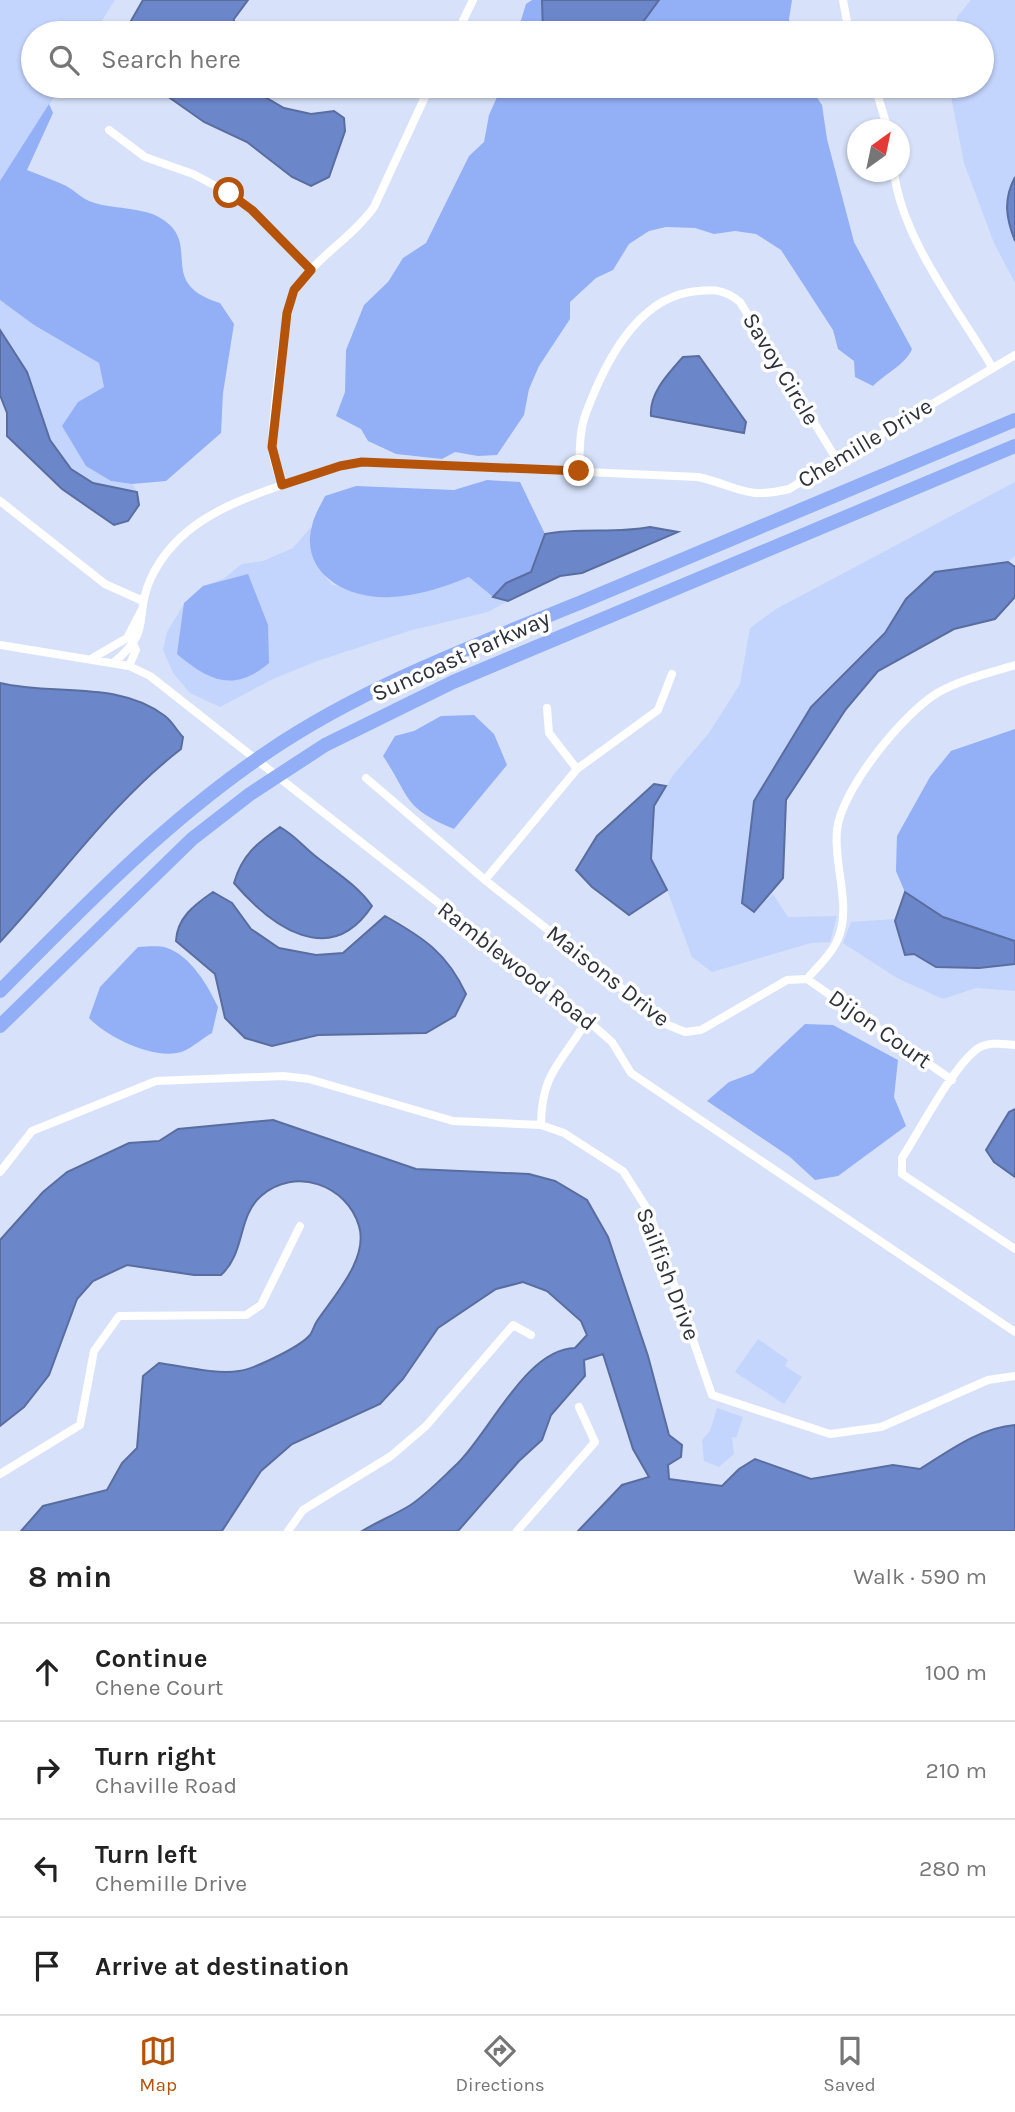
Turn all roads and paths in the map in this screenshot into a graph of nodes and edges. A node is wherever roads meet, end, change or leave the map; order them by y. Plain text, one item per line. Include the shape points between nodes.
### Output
1 (473, 0) edge
2 (843, 0) edge
3 (463, 21) edge
4 (847, 21) edge
5 (420, 98) edge
6 (879, 98) edge
7 (885, 119) edge
8 (109, 130) dead end
9 (896, 182) edge
10 (311, 270) junction
11 (1015, 355) edge
12 (992, 367) junction
13 (1015, 420) edge
14 (1015, 446) edge
15 (837, 460) junction
16 (579, 471) junction
17 (282, 485) junction
18 (0, 501) edge
19 (143, 601) junction
20 (131, 640) junction
21 (0, 645) edge
22 (92, 659) junction
23 (113, 663) junction
24 (1015, 665) edge
25 (130, 666) junction
26 (672, 674) dead end
27 (547, 708) dead end
28 (577, 769) junction
29 (366, 778) dead end
30 (485, 880) junction
31 (807, 979) junction
32 (0, 991) edge
33 (587, 1020) junction
34 (0, 1026) edge
35 (1015, 1045) edge
36 (952, 1080) junction
37 (541, 1125) junction
38 (0, 1172) edge
39 (300, 1226) dead end
40 (1015, 1249) edge
41 (1015, 1332) edge
42 (531, 1335) dead end
43 (1015, 1376) edge
44 (579, 1407) dead end
45 (0, 1474) edge
46 (288, 1531) edge
47 (517, 1531) edge

1 - 3 street
2 - 4 street
5 - 10 street via 374,207 362,225
6 - 7 street
8 - 10 street via 145,157 194,174 229,193
9 - 12 street via 916,240
10 - 17 street via 294,290 287,313 272,447
11 - 12 street, Chemille Drive
12 - 15 street, Chemille Drive
13 - 32 highway, Suncoast Parkway via 445,659 341,709 241,770 142,851
14 - 34 highway, Suncoast Parkway via 413,699 292,765 213,822 152,874
15 - 16 street, Chemille Drive via 789,489 763,495 742,493 698,477
15 - 16 street, Savoy Circle via 740,302 728,292 712,289 663,301 626,332 585,413
16 - 17 street, Chemille Drive via 362,462
17 - 19 street, Chemille Drive via 228,503 192,526 161,560
18 - 19 street via 104,584
19 - 20 street, Chemille Drive
20 - 22 street
20 - 23 street, Chemille Drive
20 - 25 street, Chemille Drive via 136,650
21 - 22 street, Ramblewood Road
22 - 23 street, Ramblewood Road
23 - 25 street, Ramblewood Road
24 - 31 street via 968,678 917,707 852,788 840,811 836,834 844,920 837,942
25 - 33 street, Ramblewood Road via 150,676
26 - 28 street via 658,710
27 - 28 street via 549,733
28 - 30 street
29 - 30 street, Maisons Drive
30 - 31 street, Maisons Drive via 668,1025 684,1032 701,1030 788,980
31 - 36 street, Dijon Court
33 - 37 street via 546,1084
33 - 41 street, Ramblewood Road via 612,1042 631,1073
35 - 36 street via 978,1049
36 - 40 street via 902,1158 902,1174
37 - 38 street, Sailfish Drive via 453,1121 309,1079 283,1076 156,1081 32,1131
37 - 43 street, Sailfish Drive via 564,1133 623,1171 649,1212 712,1395 830,1434 881,1427 988,1380
39 - 45 street via 261,1305 246,1315 119,1316 94,1351 80,1425
42 - 46 street via 513,1325 426,1426 391,1456 303,1510
44 - 47 street via 595,1442

